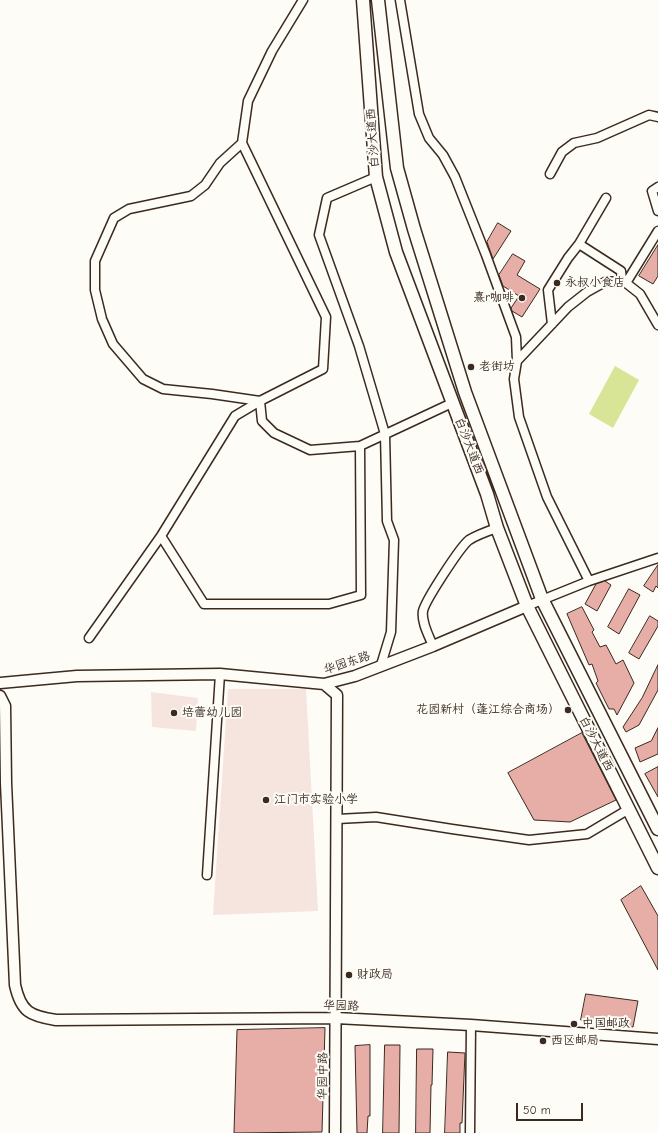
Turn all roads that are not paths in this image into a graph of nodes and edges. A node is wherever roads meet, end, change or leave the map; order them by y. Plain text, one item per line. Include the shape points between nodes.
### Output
1 (303, 0) edge
2 (363, 0) edge
3 (378, 0) edge
4 (400, 0) edge
5 (658, 118) edge
6 (242, 143) junction
7 (550, 174) dead end
8 (376, 176) junction
9 (658, 187) edge
10 (606, 198) dead end
11 (658, 211) edge
12 (658, 231) edge
13 (579, 244) junction
14 (624, 282) junction
15 (552, 324) junction
16 (658, 325) edge
17 (517, 361) junction
18 (260, 401) junction
19 (452, 403) junction
20 (385, 434) junction
21 (360, 446) junction
22 (497, 528) junction
23 (161, 536) junction
24 (658, 558) edge
25 (588, 580) junction
26 (542, 599) junction
27 (527, 606) junction
28 (89, 638) dead end
29 (433, 646) junction
30 (381, 666) junction
31 (220, 674) junction
32 (0, 683) edge
33 (324, 684) junction
34 (0, 696) edge
35 (629, 809) junction
36 (337, 819) junction
37 (658, 829) edge
38 (658, 868) edge
39 (207, 875) dead end
40 (336, 1018) junction
41 (471, 1025) junction
42 (658, 1039) edge
43 (335, 1133) edge
44 (470, 1133) edge

1 - 6 street via 272,51 248,101
2 - 8 main road, 白沙大道西
3 - 26 main road, 白沙大道西 via 399,176 465,392
4 - 17 street via 419,114 429,138 443,155 455,177 516,337
5 - 7 street via 649,115 597,138 574,143 562,152
6 - 18 street via 326,317 323,369
6 - 18 street via 191,196 129,209 114,218 95,261 95,290 102,319 113,344 143,378 162,390
8 - 19 main road, 白沙大道西 via 396,252
8 - 20 street via 327,198 319,235 359,346
9 - 11 street via 652,191
10 - 13 street
12 - 14 street
13 - 14 street via 621,271
13 - 15 street via 548,290
14 - 15 street via 605,282 587,292 568,306
14 - 16 street via 640,294
15 - 17 street
17 - 25 street via 514,379 519,417 547,497
18 - 21 street via 262,421 274,433 310,450
18 - 23 street via 235,416
19 - 20 street
19 - 22 main road, 白沙大道西 via 487,494
20 - 21 street
20 - 30 street via 386,521 394,540 391,632
21 - 23 street via 361,595 329,604 204,604
22 - 27 main road, 白沙大道西
22 - 29 street via 468,541 426,602 424,619
23 - 28 street
24 - 25 street, 华园东路
25 - 26 street, 华园东路
26 - 27 street, 华园东路
26 - 37 main road, 白沙大道西
27 - 29 street, 华园东路
27 - 35 main road, 白沙大道西
29 - 30 street, 华园东路
30 - 33 street, 华园东路
31 - 32 street, 华园东路 via 77,676
31 - 33 street, 华园东路
31 - 39 street
33 - 36 street, 华园中路 via 337,695
34 - 40 street, 华园路 via 5,706 15,985 18,1000 26,1010 40,1018 56,1020
35 - 36 street via 588,834 529,840 376,817
35 - 38 main road, 白沙大道西
36 - 40 street, 华园中路
40 - 41 street, 华园路
40 - 43 street, 华园中路
41 - 42 street, 华园路
41 - 44 street

